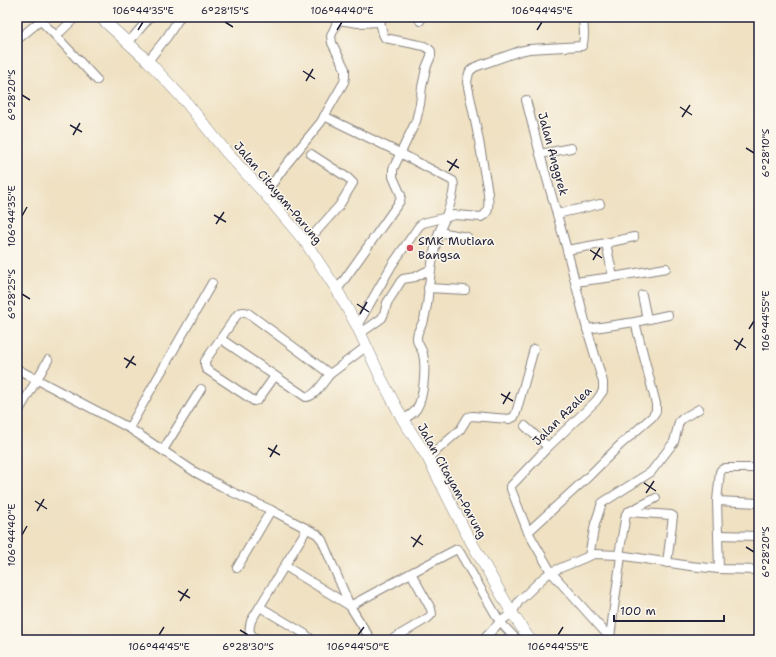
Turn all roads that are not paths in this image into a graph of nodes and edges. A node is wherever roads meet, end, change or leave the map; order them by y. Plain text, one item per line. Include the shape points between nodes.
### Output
1 (76, 17) edge
2 (100, 17) edge
3 (150, 17) edge
4 (180, 17) edge
5 (583, 17) edge
6 (38, 19) edge
7 (336, 19) edge
8 (382, 19) edge
9 (56, 36) junction
10 (17, 40) edge
11 (128, 43) junction
12 (148, 61) junction
13 (97, 80) dead end
14 (526, 100) dead end
15 (324, 116) junction
16 (571, 148) dead end
17 (400, 153) junction
18 (311, 154) dead end
19 (540, 154) junction
20 (265, 194) junction
21 (600, 204) dead end
22 (557, 214) junction
23 (445, 217) junction
24 (439, 232) junction
25 (467, 237) dead end
26 (634, 237) dead end
27 (306, 243) junction
28 (606, 244) junction
29 (567, 250) junction
30 (666, 268) dead end
31 (431, 269) junction
32 (613, 278) junction
33 (575, 282) junction
34 (212, 283) dead end
35 (428, 288) junction
36 (337, 290) junction
37 (465, 290) dead end
38 (642, 295) dead end
39 (668, 315) dead end
40 (647, 319) junction
41 (635, 322) junction
42 (587, 329) junction
43 (359, 330) junction
44 (221, 339) junction
45 (367, 346) junction
46 (534, 349) dead end
47 (48, 360) dead end
48 (17, 369) edge
49 (330, 374) junction
50 (275, 376) junction
51 (36, 379) junction
52 (201, 389) dead end
53 (699, 409) dead end
54 (17, 414) edge
55 (403, 420) junction
56 (525, 426) dead end
57 (129, 428) junction
58 (548, 446) junction
59 (163, 450) junction
60 (428, 458) junction
61 (759, 468) edge
62 (656, 498) dead end
63 (717, 501) junction
64 (759, 503) edge
65 (271, 510) junction
66 (628, 512) junction
67 (307, 529) junction
68 (528, 532) junction
69 (718, 535) junction
70 (759, 536) edge
71 (620, 555) junction
72 (589, 556) junction
73 (667, 562) junction
74 (285, 566) junction
75 (237, 568) dead end
76 (719, 569) junction
77 (759, 570) edge
78 (551, 572) junction
79 (411, 573) junction
80 (350, 606) junction
81 (260, 607) junction
82 (512, 613) junction
83 (500, 622) junction
84 (611, 638) edge
85 (258, 640) edge
86 (312, 640) edge
87 (371, 640) edge
88 (391, 640) edge
89 (483, 640) edge
90 (517, 640) edge
91 (531, 640) edge

1 - 9 street
2 - 11 main road, Jalan Citayam-Parung
3 - 11 street
4 - 12 street
5 - 23 street via 582,46 529,49 470,70 467,82 478,132 488,208 481,217
6 - 9 street
6 - 10 street
7 - 8 street via 358,23
7 - 15 street via 332,43 345,69 346,77
8 - 17 street via 382,34 385,38 424,46 432,53 426,68 416,121
9 - 13 street
11 - 12 main road, Jalan Citayam-Parung
12 - 20 main road, Jalan Citayam-Parung
14 - 19 street, Jalan Anggrek
15 - 17 street
15 - 20 street
16 - 19 street
17 - 23 street via 453,181 454,187
17 - 36 street via 392,177 401,195 400,201
18 - 27 street via 353,183 339,206
19 - 22 street, Jalan Anggrek
20 - 27 main road, Jalan Citayam-Parung
21 - 22 street
22 - 29 street, Jalan Azalea
23 - 24 street
23 - 43 street via 423,223 416,230 392,265
24 - 25 street
24 - 31 street
26 - 28 street
27 - 36 main road, Jalan Citayam-Parung
28 - 29 street
28 - 32 street
29 - 33 street, Jalan Azalea
30 - 32 street
31 - 35 street
31 - 43 street via 415,277 403,279 382,318
32 - 33 street
33 - 42 street, Jalan Azalea
34 - 57 street
35 - 37 street
35 - 55 street via 428,304 417,335 424,360 422,395 417,409
36 - 43 main road, Jalan Citayam-Parung
38 - 40 street
39 - 40 street
40 - 41 street
41 - 42 street
41 - 68 street via 656,411
42 - 58 street, Jalan Azalea via 603,391 591,407
43 - 45 main road, Jalan Citayam-Parung
44 - 49 street via 237,315 246,312
44 - 50 street
44 - 50 street via 205,362 208,371 252,401 258,400
45 - 49 street
45 - 55 main road, Jalan Citayam-Parung
46 - 60 street via 514,417 468,417 460,430
47 - 51 street
48 - 51 street
49 - 50 street via 308,398
51 - 54 street
51 - 57 street
52 - 59 street
53 - 72 street via 679,422 674,442 651,472 602,503
55 - 60 main road, Jalan Citayam-Parung
56 - 58 street
57 - 59 street
58 - 68 street, Jalan Azalea via 511,488
59 - 65 street via 195,472
60 - 82 main road, Jalan Citayam-Parung via 465,531
61 - 63 street via 721,470
62 - 66 street
63 - 64 street
63 - 69 street
65 - 67 street
65 - 75 street
66 - 71 street
66 - 73 street via 673,516
67 - 74 street
67 - 80 street via 322,540
68 - 78 street, Jalan Azalea
69 - 70 street
69 - 76 street
71 - 72 street
71 - 73 street
71 - 84 street
72 - 78 street
73 - 76 street
74 - 80 street
74 - 81 street
76 - 77 street
78 - 82 street via 519,601
78 - 84 street, Jalan Azalea
79 - 80 street
79 - 83 street via 458,550
79 - 88 street via 432,614
80 - 87 street
81 - 85 street via 249,629
81 - 86 street
82 - 83 street
82 - 91 main road, Jalan Citayam-Parung
83 - 89 street
83 - 90 street

